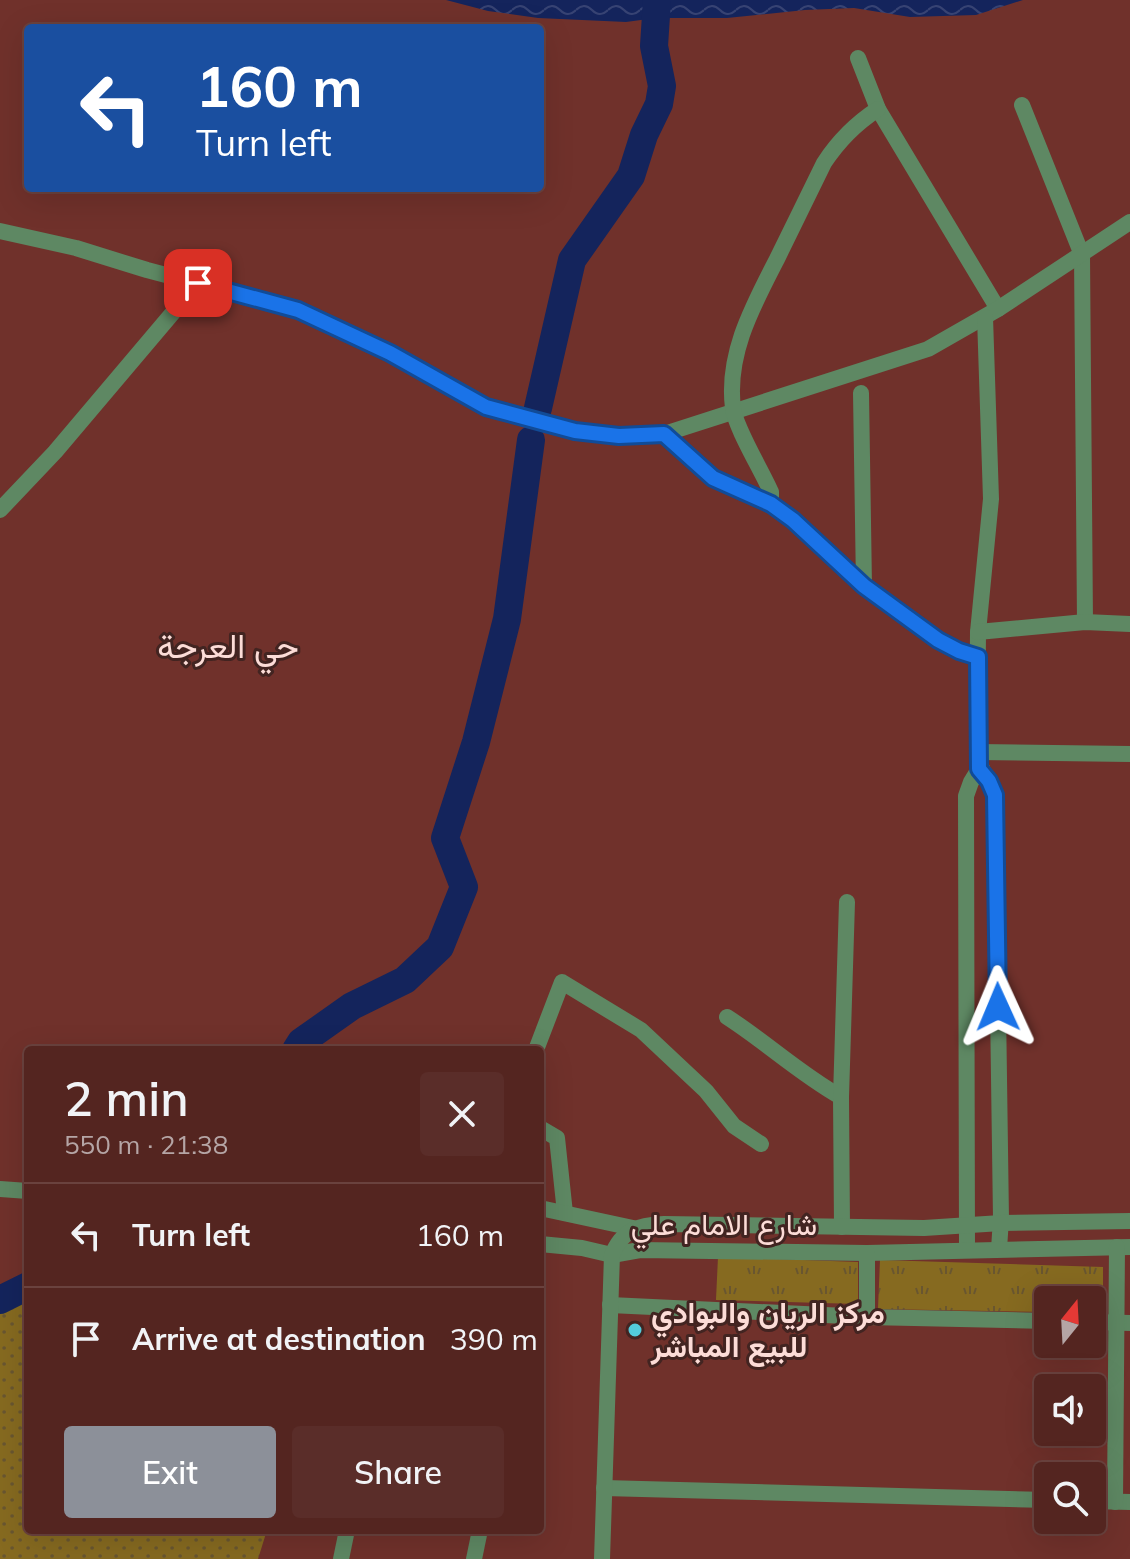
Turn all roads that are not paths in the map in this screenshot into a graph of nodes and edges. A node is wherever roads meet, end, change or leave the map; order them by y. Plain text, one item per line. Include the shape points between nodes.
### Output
1 (858, 58) dead end
2 (1022, 105) dead end
3 (878, 109) junction
4 (1130, 222) edge
5 (0, 231) edge
6 (1082, 255) junction
7 (198, 283) junction
8 (992, 313) junction
9 (861, 393) dead end
10 (733, 411) junction
11 (664, 434) junction
12 (771, 504) junction
13 (0, 510) edge
14 (864, 586) junction
15 (1085, 622) junction
16 (1130, 624) edge
17 (978, 632) junction
18 (978, 657) junction
19 (977, 752) junction
20 (1130, 754) edge
21 (979, 769) junction
22 (847, 902) dead end
23 (727, 1017) dead end
24 (538, 1046) edge
25 (841, 1097) junction
26 (544, 1130) edge
27 (761, 1144) dead end
28 (0, 1189) edge
29 (24, 1191) edge
30 (544, 1209) edge
31 (565, 1213) junction
32 (1130, 1221) edge
33 (1001, 1223) junction
34 (968, 1225) junction
35 (842, 1227) junction
36 (633, 1228) junction
37 (544, 1244) edge
38 (1123, 1247) edge
39 (999, 1249) junction
40 (967, 1250) junction
41 (867, 1253) junction
42 (612, 1255) junction
43 (610, 1305) junction
44 (867, 1317) junction
45 (1034, 1321) edge
46 (1124, 1323) edge
47 (604, 1488) junction
48 (1034, 1500) edge
49 (1123, 1502) edge
50 (346, 1534) edge
51 (479, 1534) edge
52 (341, 1559) edge
53 (474, 1559) edge
54 (602, 1559) edge

1 - 3 street
2 - 6 street
3 - 8 street
3 - 10 street via 855,125 824,163 756,301 736,356
4 - 6 street
5 - 7 street
6 - 8 street
6 - 15 street
7 - 11 street via 298,310 486,407 575,431
7 - 13 street
8 - 10 street via 928,349
8 - 17 street via 991,499
9 - 14 street
10 - 11 street
10 - 12 street via 771,492
11 - 12 street via 713,478
12 - 14 street
14 - 18 street via 938,640
15 - 16 street
15 - 17 street
17 - 18 street
18 - 19 street
19 - 20 street
19 - 21 street
21 - 33 street via 995,795
21 - 34 street via 966,796
22 - 25 street
23 - 25 street
24 - 27 street via 562,982 641,1030 706,1091 734,1126
25 - 35 street
26 - 31 street via 557,1138
28 - 29 street
30 - 31 street
31 - 36 street
32 - 33 street, شارع الامام علي
33 - 34 street, شارع الامام علي
33 - 39 street
34 - 35 street, شارع الامام علي
34 - 40 street
35 - 36 street, شارع الامام علي
36 - 42 street, شارع الامام علي
37 - 42 street
38 - 39 street, شارع الامام علي
38 - 46 street
39 - 40 street, شارع الامام علي
40 - 41 street, شارع الامام علي
41 - 42 street, شارع الامام علي via 640,1250
41 - 44 street
42 - 43 street
43 - 44 street
43 - 47 street
44 - 45 street
46 - 49 street
47 - 48 street
47 - 54 street
50 - 52 street
51 - 53 street

